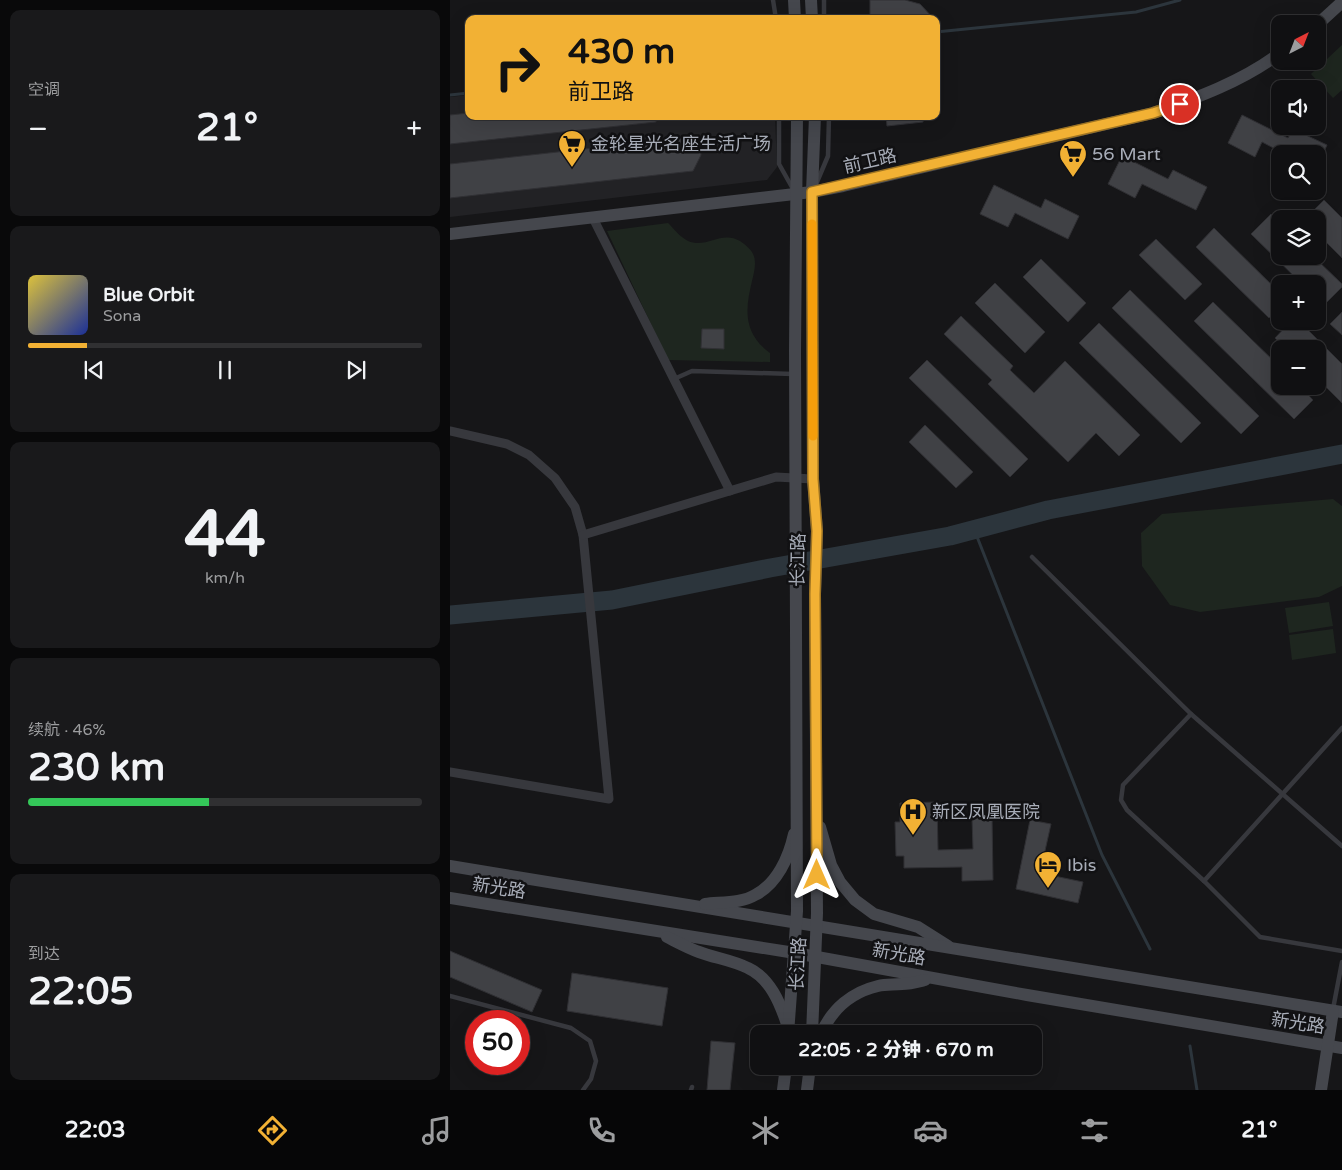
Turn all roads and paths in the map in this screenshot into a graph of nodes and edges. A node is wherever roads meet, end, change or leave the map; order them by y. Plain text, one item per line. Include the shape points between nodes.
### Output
1 (773, 0) edge
2 (794, 0) edge
3 (811, 0) edge
4 (824, 0) edge
5 (1342, 2) edge
6 (775, 15) edge
7 (795, 15) edge
8 (812, 15) edge
9 (824, 15) edge
10 (1326, 17) edge
11 (1271, 58) edge
12 (779, 120) edge
13 (797, 120) edge
14 (815, 120) edge
15 (829, 120) edge
16 (812, 192) junction
17 (796, 194) junction
18 (593, 218) junction
19 (450, 234) edge
20 (795, 374) junction
21 (674, 379) junction
22 (450, 431) edge
23 (796, 478) junction
24 (813, 479) junction
25 (730, 491) junction
26 (583, 535) junction
27 (1032, 557) dead end
28 (1191, 714) junction
29 (1342, 728) edge
30 (450, 772) edge
31 (1283, 794) junction
32 (817, 817) junction
33 (797, 820) junction
34 (1342, 846) edge
35 (450, 866) edge
36 (1204, 881) junction
37 (450, 898) edge
38 (693, 906) junction
39 (797, 923) junction
40 (817, 926) junction
41 (653, 931) junction
42 (952, 949) junction
43 (1342, 951) edge
44 (795, 954) junction
45 (816, 957) junction
46 (1342, 962) edge
47 (933, 978) junction
48 (450, 996) edge
49 (1338, 1011) edge
50 (786, 1025) edge
51 (789, 1025) edge
52 (812, 1025) edge
53 (826, 1025) edge
54 (1328, 1046) junction
55 (1342, 1048) edge
56 (785, 1075) edge
57 (809, 1075) edge
58 (583, 1090) edge
59 (783, 1090) edge
60 (807, 1090) edge
61 (1321, 1090) edge

1 - 6 lane
2 - 7 main road
3 - 8 main road
4 - 9 lane
5 - 10 main road
11 - 16 main road, 前卫路 via 1194,99 1153,113
12 - 17 lane via 779,164
13 - 17 main road, 长江路
14 - 16 main road, 长江路
15 - 16 lane via 828,156
16 - 17 main road, 前卫路
16 - 24 main road, 长江路
17 - 18 main road, 前卫路
17 - 20 main road, 长江路
18 - 19 main road, 前卫路
18 - 21 street
20 - 21 lane via 692,371
20 - 23 main road, 长江路
21 - 25 street
22 - 26 street via 507,444 529,455 555,478 575,507
23 - 24 street
23 - 25 street via 776,477
23 - 33 main road, 长江路
24 - 32 main road, 长江路 via 817,531
25 - 26 street
26 - 30 street via 610,799
27 - 28 lane
28 - 31 lane
28 - 36 lane via 1123,785 1121,800 1127,810
29 - 31 lane
31 - 34 lane
31 - 36 lane
32 - 40 main road, 长江路
32 - 42 main road via 831,865 855,900 874,914 918,927
33 - 38 main road via 779,872 764,889 740,900
33 - 39 main road, 长江路
35 - 38 main road, 新光路
36 - 43 lane via 1260,937
37 - 41 main road, 新光路
38 - 39 main road, 新光路
39 - 40 main road, 新光路
39 - 44 main road, 长江路
40 - 42 main road, 新光路
40 - 45 main road, 长江路
41 - 44 main road, 新光路
41 - 50 main road via 697,952 749,968 772,991
42 - 49 main road, 新光路
44 - 45 main road, 新光路
44 - 51 main road, 长江路
45 - 47 main road, 新光路
45 - 52 main road, 长江路
46 - 49 lane
47 - 53 main road via 880,985 859,992 833,1013
47 - 54 main road, 新光路
48 - 58 lane via 571,1028 590,1041 596,1061 591,1079
49 - 54 main road
54 - 55 main road, 新光路
54 - 61 main road
56 - 59 main road
57 - 60 main road

